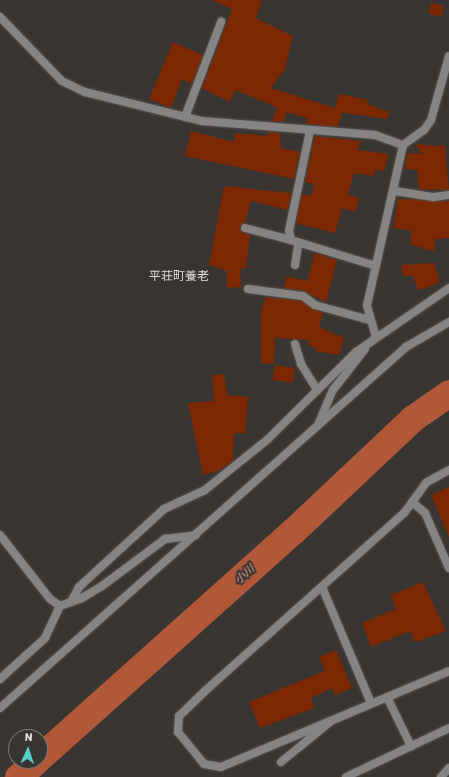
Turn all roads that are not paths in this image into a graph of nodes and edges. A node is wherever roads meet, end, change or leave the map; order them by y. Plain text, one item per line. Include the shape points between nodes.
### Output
1 (0, 17) edge
2 (221, 22) dead end
3 (449, 56) edge
4 (185, 117) junction
5 (310, 130) junction
6 (403, 145) junction
7 (395, 191) junction
8 (449, 195) edge
9 (245, 228) dead end
10 (295, 242) junction
11 (295, 265) dead end
12 (376, 266) junction
13 (449, 288) edge
14 (248, 289) dead end
15 (370, 320) junction
16 (449, 322) edge
17 (376, 336) junction
18 (295, 344) dead end
19 (317, 390) junction
20 (318, 425) junction
21 (449, 470) edge
22 (412, 502) junction
23 (0, 535) edge
24 (196, 535) junction
25 (449, 568) edge
26 (322, 587) junction
27 (71, 602) junction
28 (60, 606) junction
29 (449, 671) edge
30 (0, 679) edge
31 (387, 697) junction
32 (371, 704) junction
33 (0, 708) edge
34 (332, 720) junction
35 (449, 728) edge
36 (411, 746) junction
37 (281, 762) dead end
38 (449, 768) edge
39 (346, 777) edge
40 (441, 777) edge

1 - 4 street via 62,81 85,92
2 - 4 street
3 - 6 street via 431,120 424,130
4 - 5 street
5 - 6 street via 375,135
5 - 10 street via 289,231
6 - 7 street
7 - 8 street via 434,197
7 - 12 street
9 - 10 street
10 - 11 street
10 - 12 street via 327,249
12 - 15 street via 367,305
13 - 17 street
14 - 15 street via 303,296 315,305
15 - 17 street
16 - 20 street via 406,346
17 - 19 street
17 - 20 street via 333,390
18 - 19 street via 301,364
19 - 27 street via 268,439 222,477 205,490 164,509 79,587
20 - 24 street
21 - 22 street via 426,483
22 - 25 street via 425,513
22 - 26 street
23 - 28 street via 50,599
24 - 27 street via 166,539 102,586
24 - 33 street
26 - 32 street
26 - 34 street via 205,691 176,723 183,742 204,764 214,768
27 - 28 street
28 - 30 street via 45,638
29 - 31 street
31 - 32 street
31 - 36 street
32 - 34 street
34 - 37 street via 321,733
35 - 36 street
36 - 39 street
38 - 40 street

